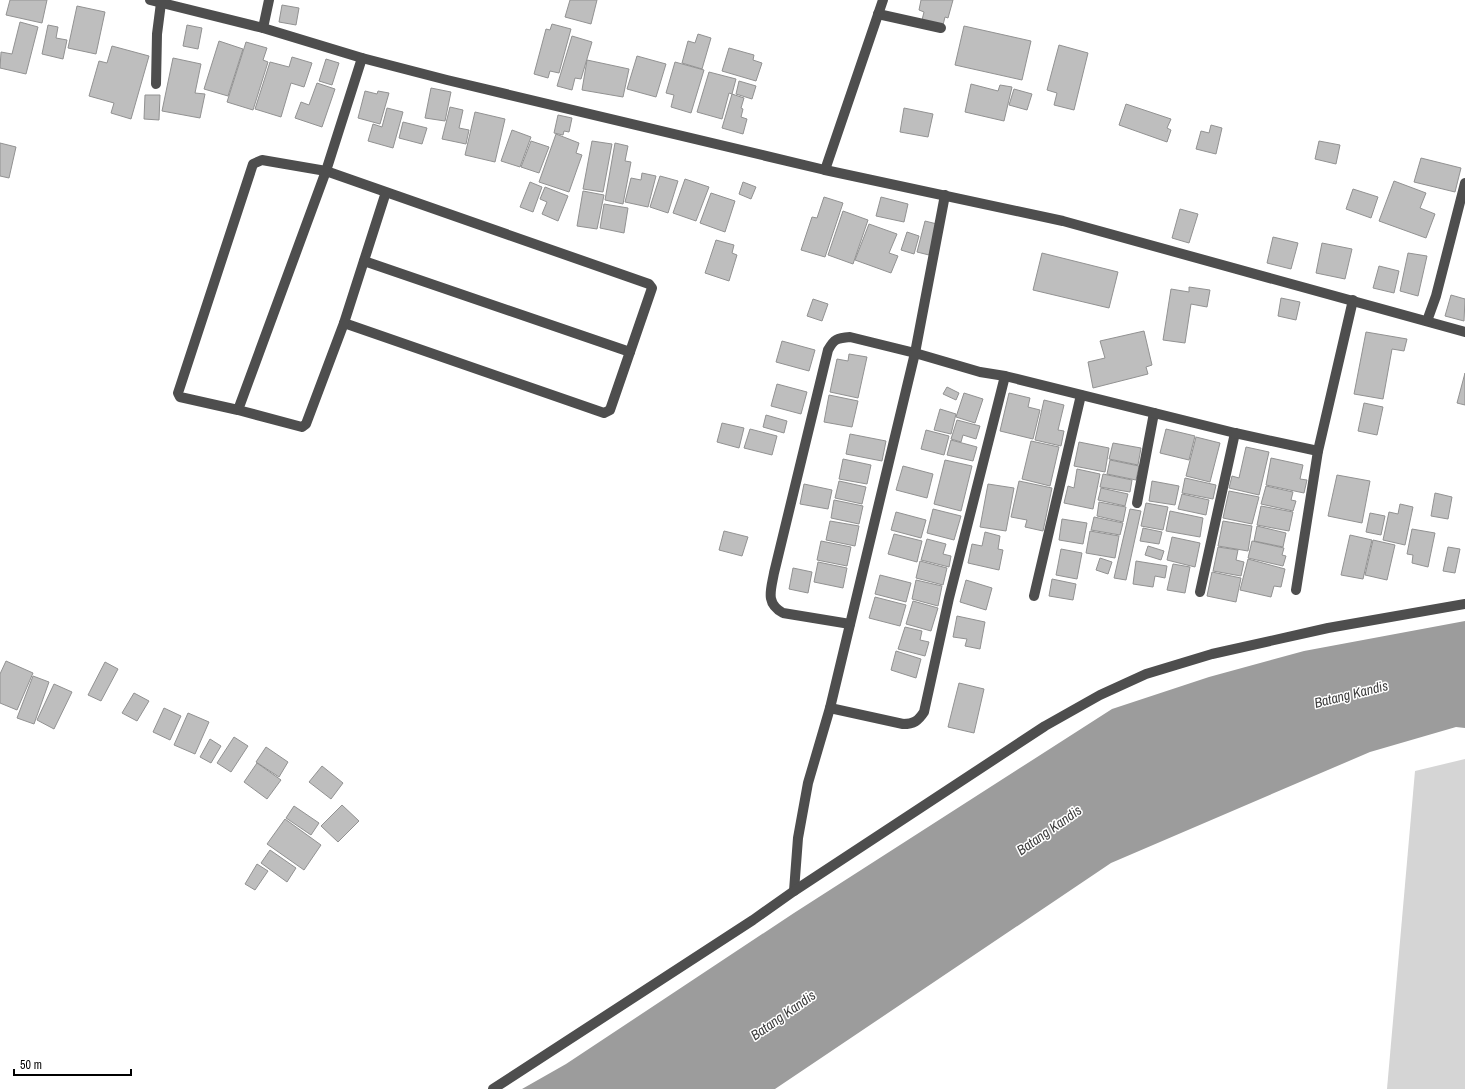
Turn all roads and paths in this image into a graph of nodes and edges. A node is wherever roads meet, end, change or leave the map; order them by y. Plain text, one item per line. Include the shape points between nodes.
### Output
1 (150, 0) edge
2 (268, 0) edge
3 (883, 0) edge
4 (161, 2) junction
5 (878, 14) junction
6 (263, 28) junction
7 (941, 28) dead end
8 (362, 58) junction
9 (156, 84) dead end
10 (825, 170) junction
11 (326, 171) junction
12 (1465, 184) edge
13 (386, 192) junction
14 (945, 195) junction
15 (364, 261) junction
16 (1353, 300) junction
17 (1427, 321) junction
18 (344, 323) junction
19 (1465, 332) edge
20 (630, 352) junction
21 (915, 354) junction
22 (1005, 376) junction
23 (1081, 395) junction
24 (238, 410) junction
25 (1154, 413) junction
26 (1235, 433) junction
27 (1318, 451) junction
28 (1136, 503) dead end
29 (1296, 590) dead end
30 (1200, 592) dead end
31 (1034, 596) dead end
32 (1465, 604) edge
33 (850, 624) junction
34 (830, 708) junction
35 (794, 891) junction
36 (493, 1089) edge

1 - 4 street
2 - 6 street
3 - 5 street
4 - 6 street
4 - 9 street via 157,34
5 - 7 street
5 - 10 street
6 - 8 street
8 - 10 street
8 - 11 street
10 - 14 street
11 - 13 street
11 - 24 street
11 - 24 street via 262,160 253,164 178,393 180,397
12 - 17 street
13 - 15 street
13 - 20 street via 649,284 652,288
14 - 16 street via 1063,221
14 - 21 street
15 - 18 street
15 - 20 street
16 - 17 street
16 - 27 street
17 - 19 street
18 - 20 street via 604,413 610,410
18 - 24 street via 306,424 302,427
21 - 22 street via 980,372
21 - 33 street
21 - 33 street via 850,337 841,337 833,341 828,350 770,597 776,609 783,613
22 - 23 street
22 - 34 street via 949,598 924,712 919,720 912,724 903,724
23 - 25 street
23 - 31 street
25 - 26 street
25 - 28 street
26 - 27 street
26 - 30 street
27 - 29 street
32 - 35 street via 1328,628 1212,654 1146,674 1100,695 1045,726
33 - 34 street
34 - 35 street via 802,813
35 - 36 street

